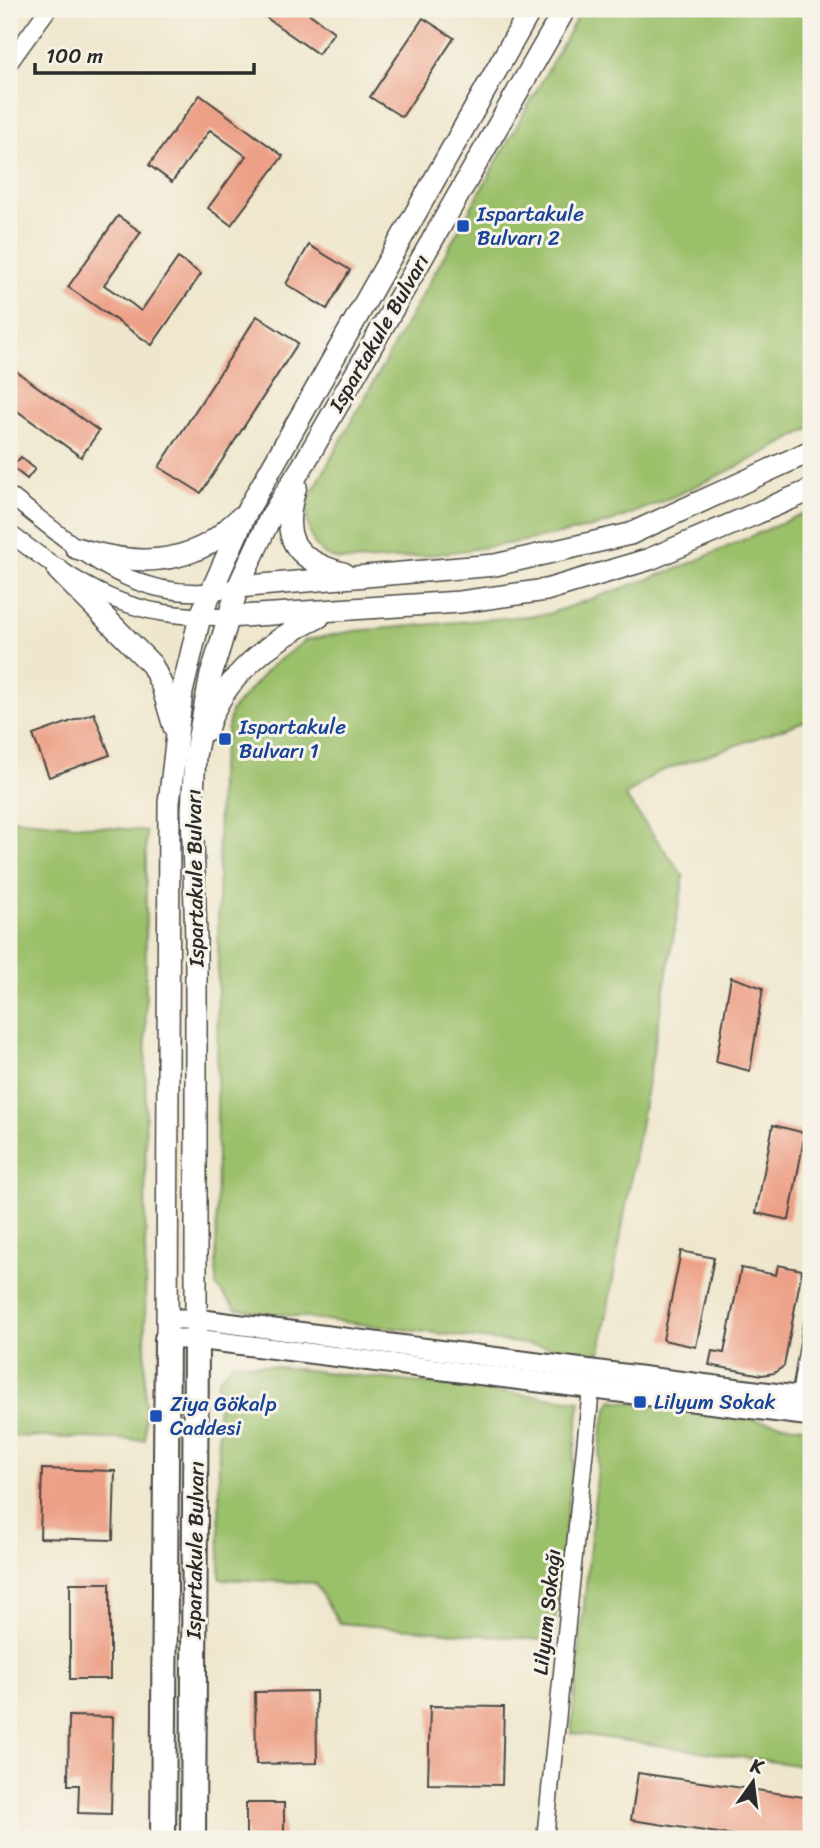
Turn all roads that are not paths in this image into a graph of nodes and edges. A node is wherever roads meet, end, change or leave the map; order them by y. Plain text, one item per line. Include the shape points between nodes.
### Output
1 (48, 9) edge
2 (531, 9) edge
3 (565, 9) edge
4 (9, 63) edge
5 (811, 451) edge
6 (305, 462) junction
7 (811, 490) edge
8 (9, 495) edge
9 (246, 513) junction
10 (9, 533) edge
11 (76, 548) junction
12 (58, 570) junction
13 (358, 577) junction
14 (237, 587) junction
15 (208, 594) junction
16 (332, 611) junction
17 (200, 617) junction
18 (226, 617) junction
19 (175, 732) junction
20 (193, 786) junction
21 (811, 1327) edge
22 (167, 1329) junction
23 (196, 1329) junction
24 (593, 1369) junction
25 (591, 1389) junction
26 (805, 1406) edge
27 (163, 1839) edge
28 (193, 1839) edge
29 (545, 1839) edge

1 - 4 street
2 - 9 main road, Ispartakule Bulvarı
3 - 6 main road, Ispartakule Bulvarı
5 - 13 main road via 629,534 495,565
6 - 13 main road via 289,506 291,536 302,555 315,565
6 - 14 main road, Ispartakule Bulvarı via 270,518
7 - 16 main road via 650,559 546,590 460,602
8 - 11 street
9 - 11 main road via 208,544 166,558 143,562
9 - 15 main road, Ispartakule Bulvarı
10 - 12 street
11 - 15 street via 150,588
12 - 17 street via 127,606
12 - 19 main road via 152,665
13 - 14 main road
14 - 15 street
14 - 18 main road, Ispartakule Bulvarı
15 - 17 main road, Ispartakule Bulvarı
16 - 18 main road
16 - 20 main road via 292,630 233,680 211,717
17 - 18 street
17 - 19 main road, Ispartakule Bulvarı
18 - 20 main road, Ispartakule Bulvarı via 200,720
19 - 22 main road, Ispartakule Bulvarı via 169,803
20 - 23 main road, Ispartakule Bulvarı
21 - 26 street
22 - 23 street
22 - 27 main road, Ispartakule Bulvarı
23 - 24 street
23 - 25 street
23 - 28 main road, Ispartakule Bulvarı
24 - 25 street
24 - 26 street
25 - 26 street
25 - 29 street, Lilyum Sokağı

